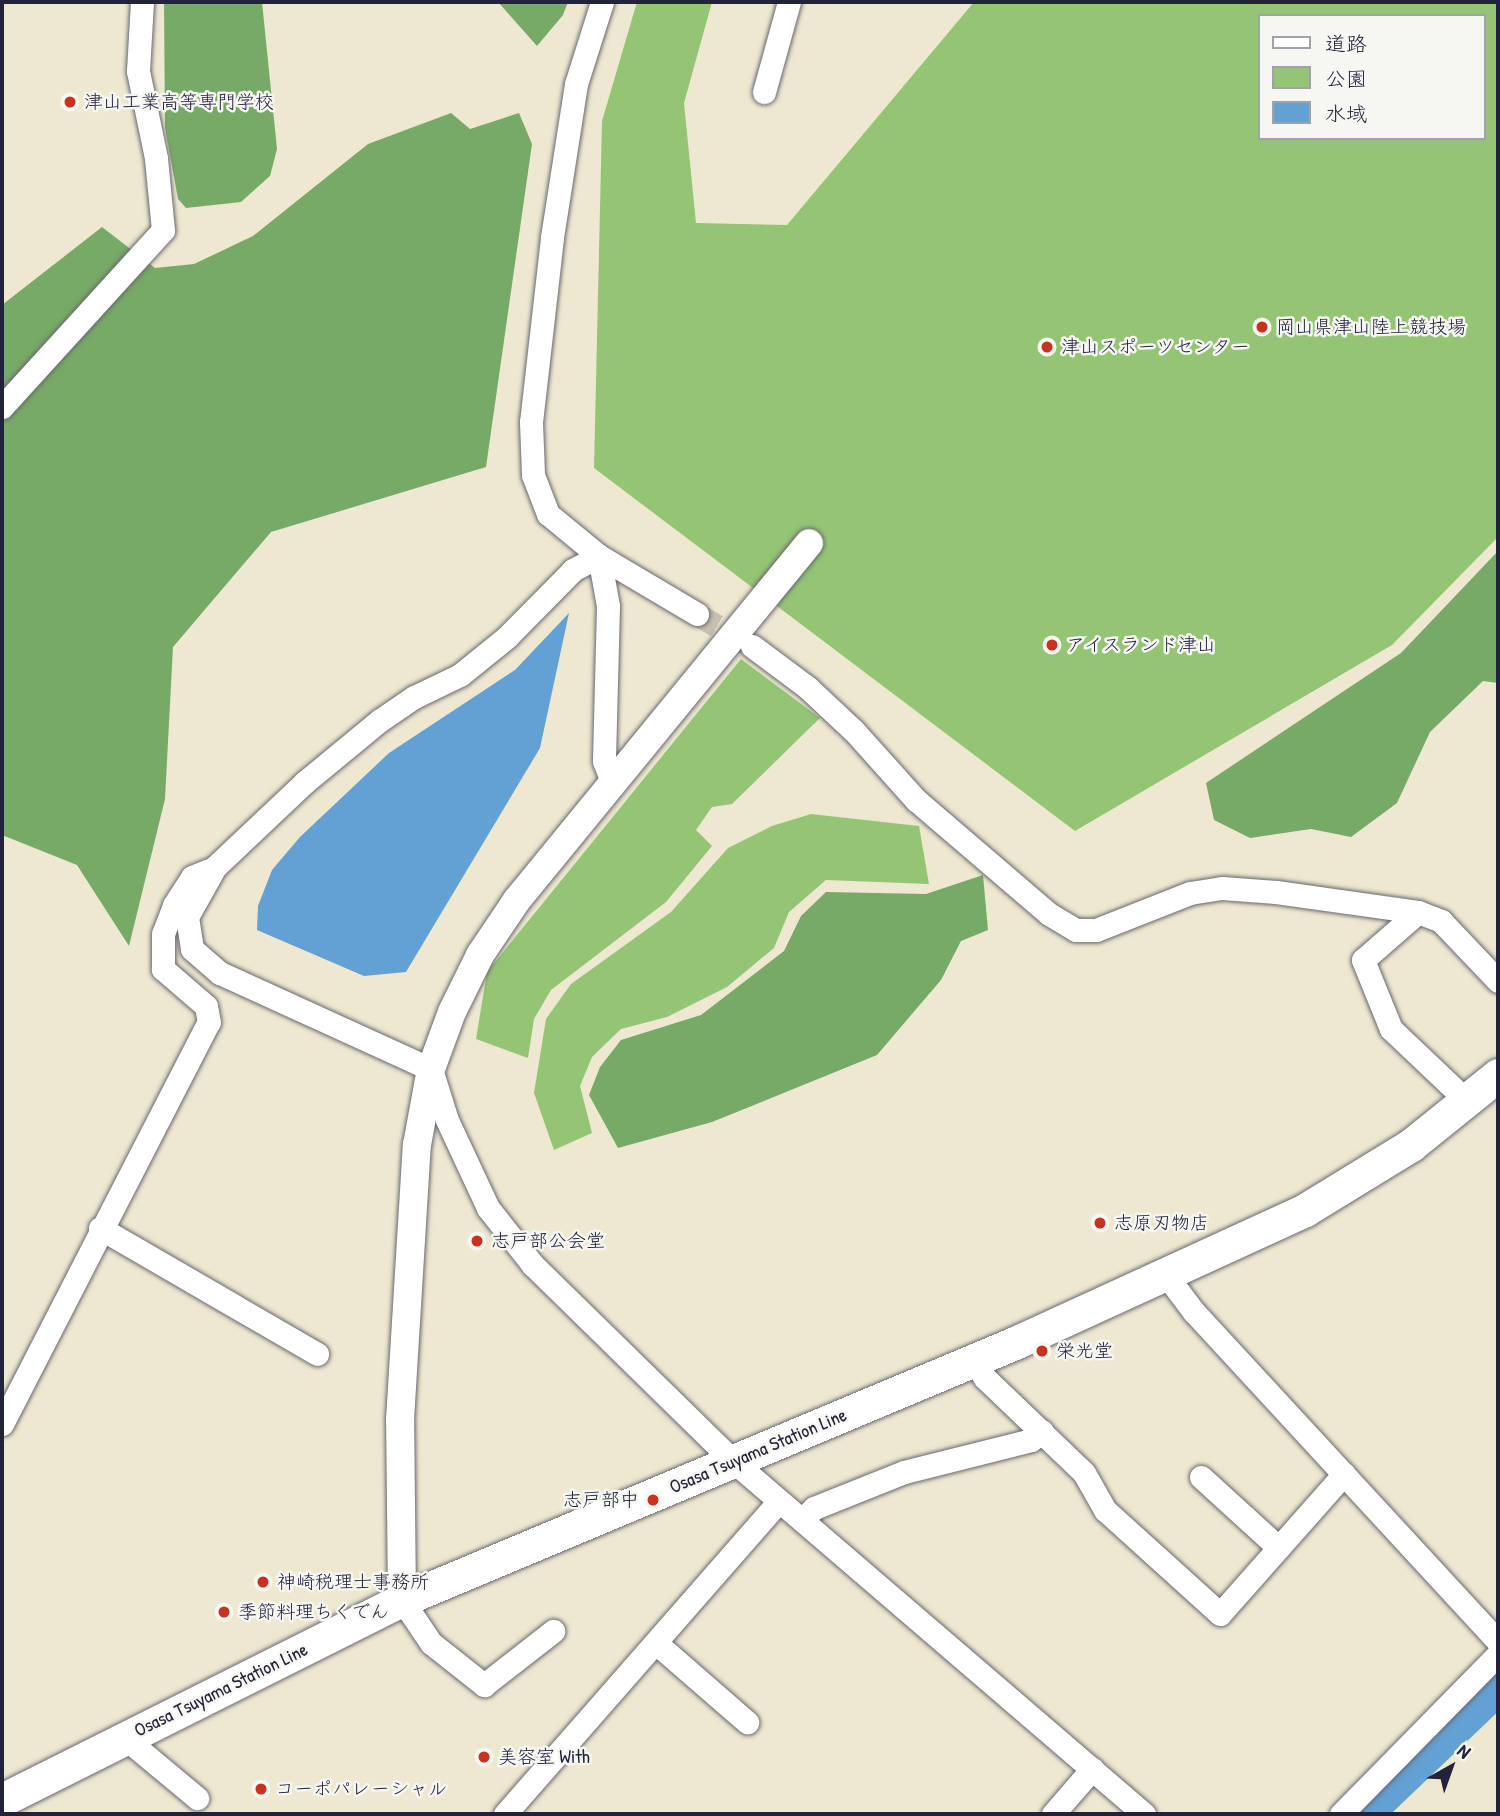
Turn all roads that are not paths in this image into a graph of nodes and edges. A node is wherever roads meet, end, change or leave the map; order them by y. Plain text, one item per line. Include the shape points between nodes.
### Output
1 (142, 2) edge
2 (602, 2) edge
3 (789, 2) edge
4 (764, 92) dead end
5 (2, 407) edge
6 (809, 542) dead end
7 (599, 556) junction
8 (697, 614) tunnel mouth
9 (752, 646) tunnel mouth
10 (613, 784) junction
11 (215, 867) junction
12 (1418, 912) junction
13 (1498, 981) edge
14 (431, 1069) junction
15 (1498, 1076) edge
16 (1467, 1101) junction
17 (100, 1228) junction
18 (1166, 1275) junction
19 (317, 1354) dead end
20 (974, 1359) junction
21 (2, 1424) edge
22 (1042, 1431) junction
23 (733, 1461) junction
24 (1344, 1474) junction
25 (1201, 1477) dead end
26 (779, 1501) junction
27 (802, 1520) junction
28 (1279, 1548) junction
29 (402, 1600) junction
30 (552, 1631) dead end
31 (1498, 1642) edge
32 (656, 1643) junction
33 (1498, 1654) edge
34 (747, 1722) dead end
35 (125, 1738) junction
36 (1091, 1769) junction
37 (197, 1798) dead end
38 (2, 1800) edge
39 (505, 1814) edge
40 (1053, 1814) edge
41 (1144, 1814) edge
42 (1340, 1814) edge

1 - 5 street via 138,71 156,158 163,230
2 - 7 street via 576,84 531,422 533,475 548,514
3 - 4 street
6 - 10 street
7 - 8 street
7 - 10 street via 608,606 604,761
7 - 11 street via 573,570 507,637 460,675 379,721 305,782
9 - 12 street via 807,687 854,731 916,800 1049,914 1076,930 1096,930 1190,892 1222,888
10 - 14 street via 517,900 480,954
11 - 14 street via 187,917 192,949 220,973
11 - 17 street via 192,877 163,934 163,969 206,1006 209,1022
12 - 13 street via 1441,921
12 - 16 street via 1363,960 1391,1030
14 - 23 street via 447,1120 488,1208 533,1265
14 - 29 street via 416,1145 400,1420
15 - 16 main road, Osasa Tsuyama Station Line
16 - 18 main road, Osasa Tsuyama Station Line via 1411,1145 1305,1210
17 - 19 street
17 - 21 street
18 - 20 main road, Osasa Tsuyama Station Line
18 - 24 street via 1194,1312
20 - 22 street via 985,1378
20 - 23 main road, Osasa Tsuyama Station Line
22 - 27 street via 1031,1440 904,1472 814,1507
22 - 28 street via 1084,1473 1104,1510 1220,1614
23 - 26 street
23 - 29 main road, Osasa Tsuyama Station Line
24 - 28 street
24 - 31 street
25 - 28 street
26 - 27 street
26 - 32 street
27 - 36 street
29 - 30 street via 431,1643 484,1685
29 - 35 main road, Osasa Tsuyama Station Line
32 - 34 street
32 - 39 street
33 - 42 street
35 - 37 street
35 - 38 main road, Osasa Tsuyama Station Line
36 - 40 street
36 - 41 street

